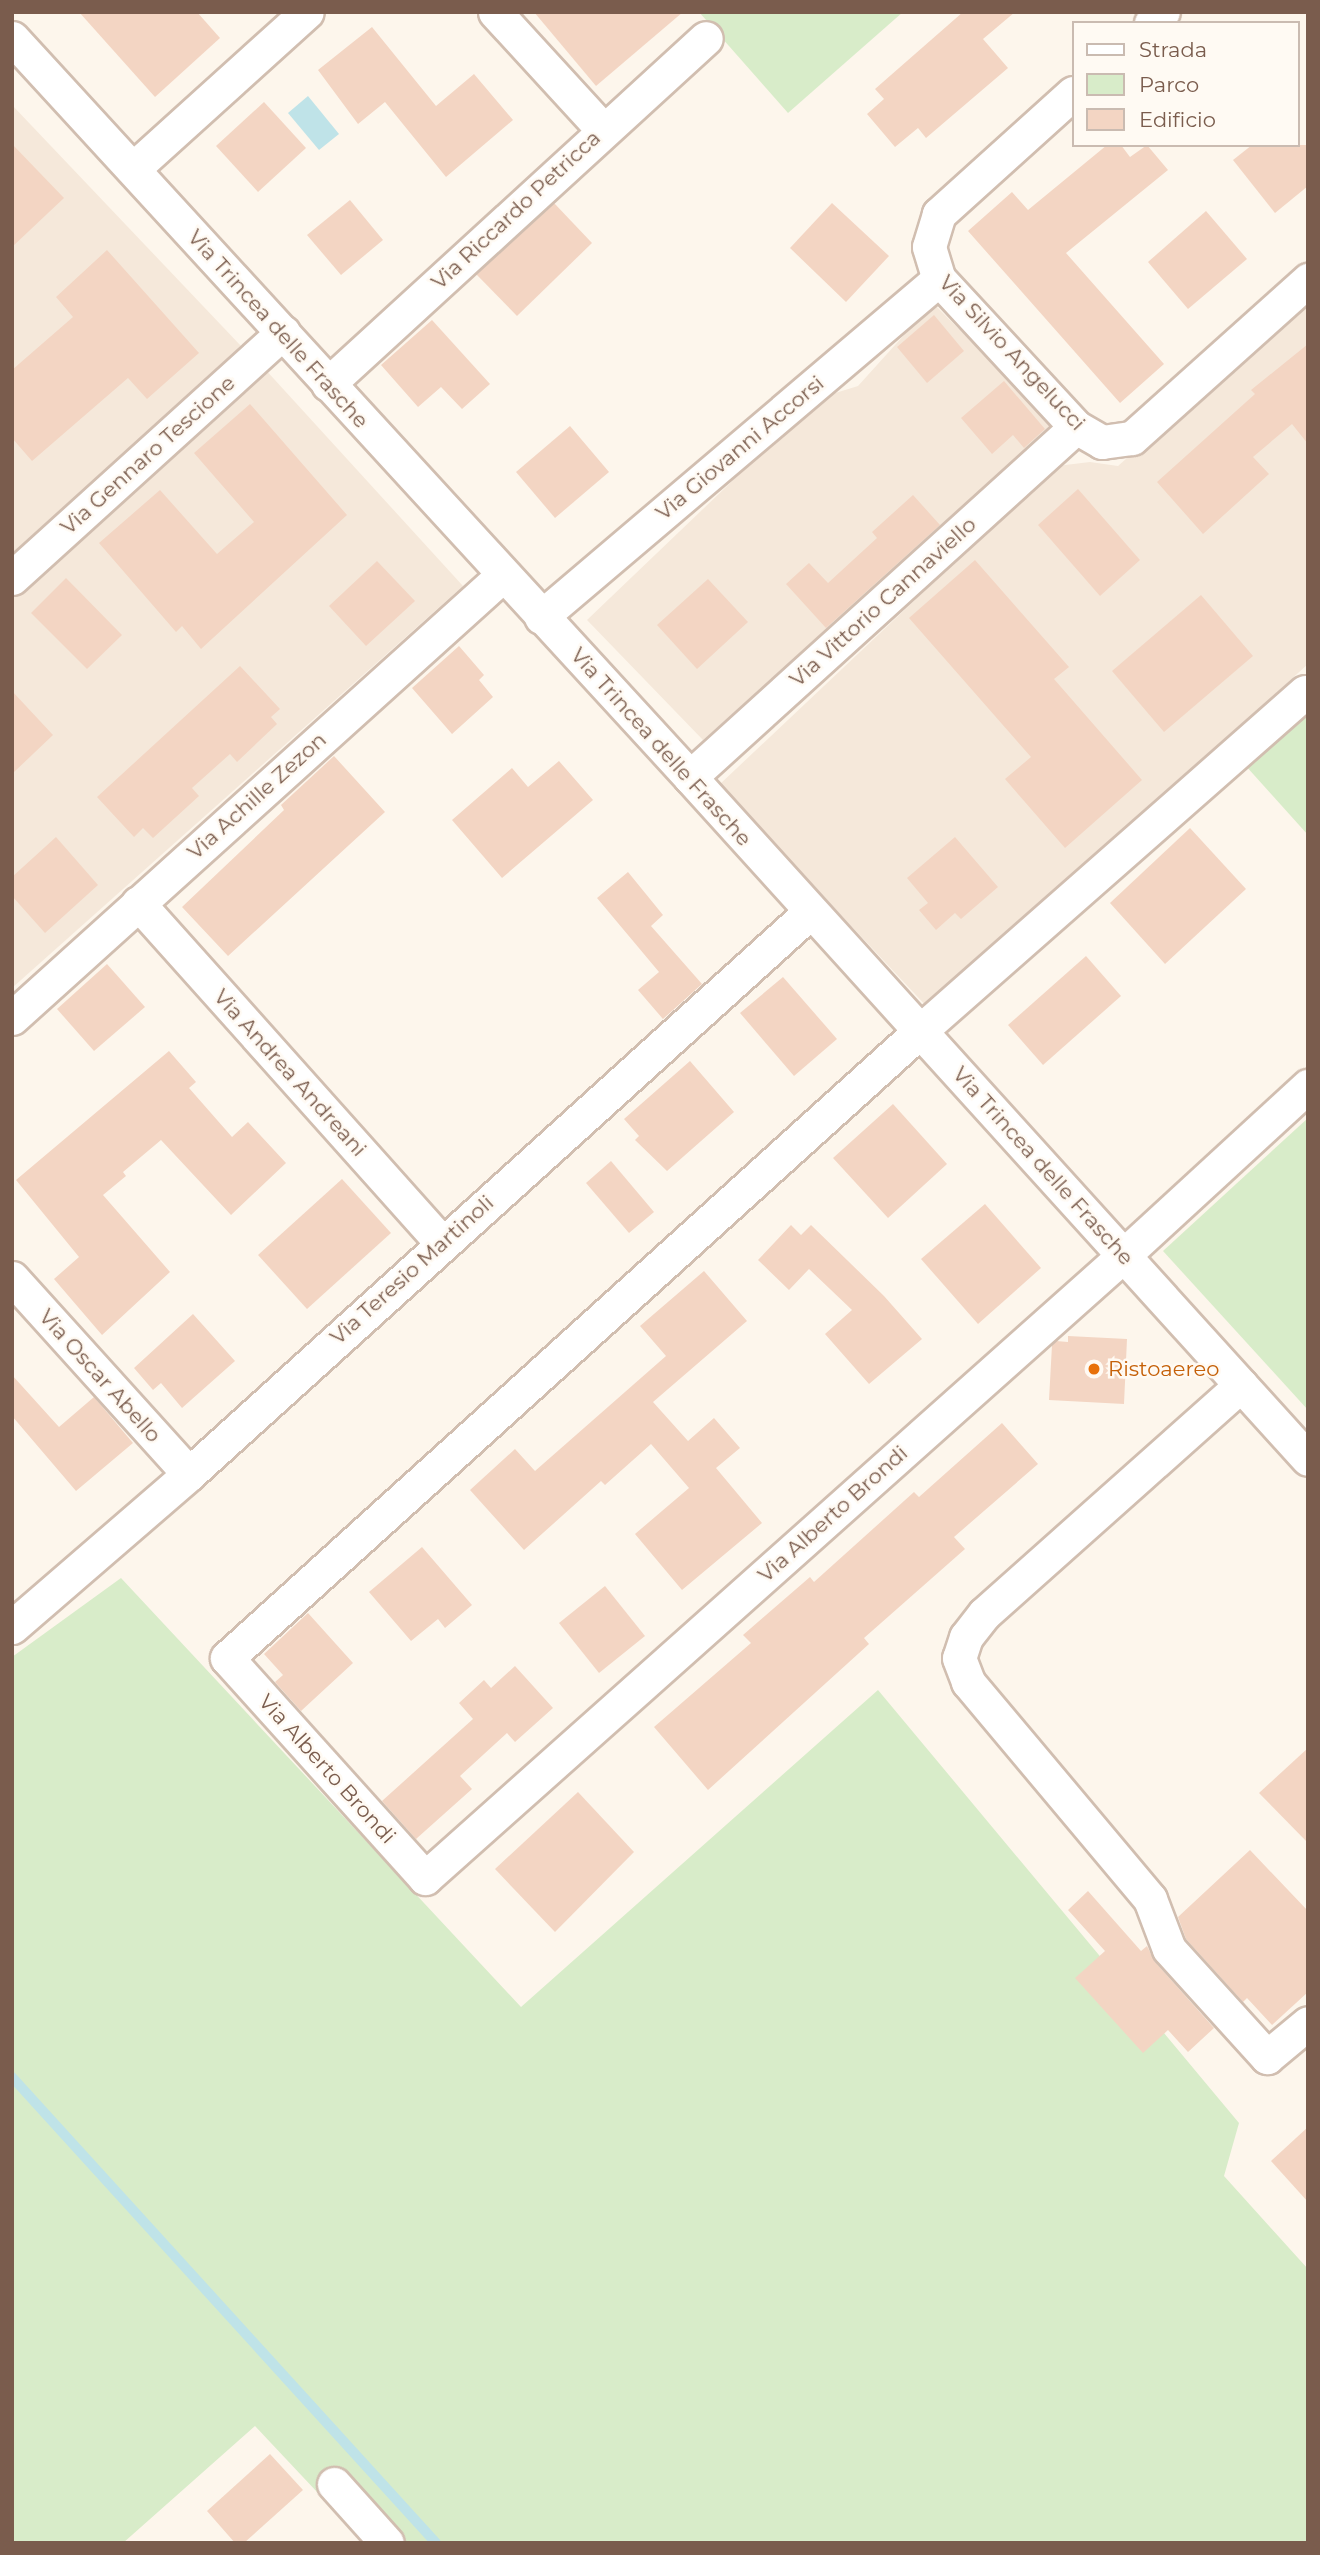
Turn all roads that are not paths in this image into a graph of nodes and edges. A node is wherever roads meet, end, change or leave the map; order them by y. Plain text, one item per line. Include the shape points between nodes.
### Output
1 (307, 12) edge
2 (495, 12) edge
3 (12, 38) edge
4 (706, 38) dead end
5 (1072, 94) edge
6 (603, 130) junction
7 (133, 169) junction
8 (939, 279) junction
9 (1308, 280) edge
10 (284, 332) junction
11 (328, 384) junction
12 (1076, 427) junction
13 (503, 576) junction
14 (12, 578) edge
15 (541, 617) junction
16 (1305, 692) dead end
17 (690, 778) junction
18 (138, 903) junction
19 (810, 912) junction
20 (12, 1018) edge
21 (919, 1032) junction
22 (1308, 1086) edge
23 (442, 1243) junction
24 (1124, 1255) junction
25 (12, 1278) edge
26 (1241, 1385) junction
27 (1308, 1459) edge
28 (189, 1474) junction
29 (12, 1627) edge
30 (1308, 2023) edge
31 (334, 2484) dead end
32 (387, 2543) edge

1 - 7 street
2 - 6 street
3 - 7 street, Via Trincea delle Frasche
4 - 6 street, Via Riccardo Petricca
5 - 8 street, Via Silvio Angelucci via 939,214 929,247
6 - 11 street, Via Riccardo Petricca
7 - 10 street, Via Trincea delle Frasche
8 - 12 street, Via Silvio Angelucci
8 - 15 street, Via Giovanni Accorsi
9 - 12 street, Via Silvio Angelucci via 1132,438 1102,442
10 - 11 street, Via Trincea delle Frasche
10 - 14 street, Via Gennaro Tescione
11 - 13 street, Via Trincea delle Frasche
12 - 17 street, Via Vittorio Cannaviello
13 - 15 street, Via Trincea delle Frasche
13 - 18 street, Via Achille Zezon
15 - 17 street, Via Trincea delle Frasche
16 - 21 street
17 - 19 street, Via Trincea delle Frasche
18 - 20 street, Via Achille Zezon
18 - 23 street, Via Andrea Andreani
19 - 21 street, Via Trincea delle Frasche
19 - 23 street, Via Teresio Martinoli
21 - 24 street, Via Trincea delle Frasche
21 - 24 street, Via Alberto Brondi via 227,1658 425,1878
22 - 24 street
23 - 28 street, Via Teresio Martinoli
24 - 26 street, Via Trincea delle Frasche
25 - 28 street, Via Oscar Abello
26 - 27 street, Via Trincea delle Frasche
26 - 30 street via 984,1614 966,1637 959,1658 968,1682 1150,1899 1168,1949 1267,2057
28 - 29 street, Via Teresio Martinoli
31 - 32 street

